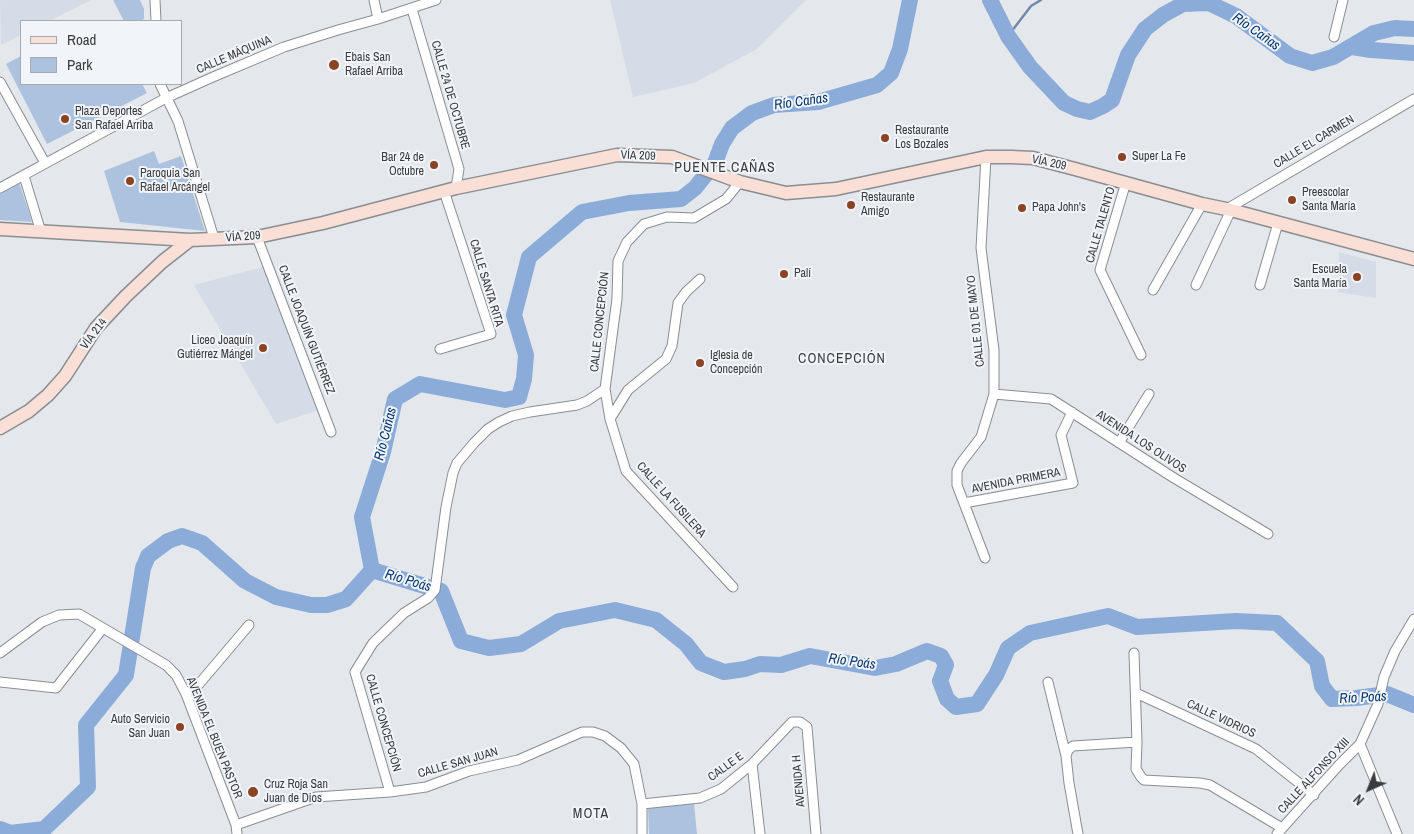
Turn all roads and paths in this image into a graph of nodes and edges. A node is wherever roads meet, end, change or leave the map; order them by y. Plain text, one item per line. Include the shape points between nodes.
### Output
1 (155, 0) edge
2 (374, 0) edge
3 (435, 0) edge
4 (1343, 0) edge
5 (412, 9) junction
6 (378, 19) junction
7 (156, 20) edge
8 (1334, 37) dead end
9 (0, 82) edge
10 (160, 85) edge
11 (166, 98) junction
12 (1414, 99) edge
13 (986, 157) junction
14 (45, 164) junction
15 (24, 176) junction
16 (740, 182) junction
17 (1126, 182) junction
18 (0, 188) edge
19 (450, 190) junction
20 (1202, 204) junction
21 (1229, 210) junction
22 (1278, 223) junction
23 (0, 229) edge
24 (41, 232) junction
25 (257, 237) junction
26 (149, 238) junction
27 (214, 238) junction
28 (190, 240) junction
29 (1414, 259) edge
30 (162, 262) junction
31 (700, 279) dead end
32 (1260, 285) dead end
33 (1196, 286) dead end
34 (1153, 290) dead end
35 (440, 349) dead end
36 (1141, 355) dead end
37 (605, 389) junction
38 (994, 394) junction
39 (1149, 394) dead end
40 (1072, 412) junction
41 (610, 419) junction
42 (0, 428) edge
43 (331, 432) dead end
44 (1119, 443) junction
45 (964, 503) junction
46 (1268, 534) dead end
47 (985, 558) dead end
48 (733, 587) dead end
49 (1414, 619) edge
50 (249, 625) dead end
51 (103, 628) junction
52 (0, 653) edge
53 (1134, 654) dead end
54 (0, 682) edge
55 (1048, 682) dead end
56 (1136, 693) junction
57 (186, 694) junction
58 (807, 727) joint
59 (1137, 742) junction
60 (1360, 744) junction
61 (1066, 756) junction
62 (752, 764) junction
63 (390, 792) junction
64 (1314, 795) junction
65 (642, 804) junction
66 (237, 830) edge
67 (1280, 831) edge
68 (642, 834) edge
69 (760, 834) edge
70 (816, 834) edge
71 (1078, 834) edge
72 (1397, 834) edge

1 - 7 street
2 - 6 street
3 - 5 street, CALLE MÁQUINA
4 - 8 street
5 - 6 street, CALLE MÁQUINA
5 - 19 street, CALLE 24 DE OCTUBRE via 458,169
6 - 11 street, CALLE MÁQUINA via 284,46
9 - 14 street
10 - 11 street
11 - 14 street, CALLE MÁQUINA
11 - 27 street via 178,121
12 - 21 street, CALLE EL CARMEN
13 - 16 main road, VÍA 209 via 836,189 786,193
13 - 17 main road, VÍA 209 via 1033,158
13 - 38 street, CALLE 01 DE MAYO via 981,248 994,350
14 - 15 street, CALLE MÁQUINA
15 - 18 street, CALLE MÁQUINA
15 - 24 street
16 - 19 main road, VÍA 209 via 672,157 617,155
16 - 37 street, CALLE CONCEPCIÓN via 726,199 694,218 668,217 644,224 626,242 618,261 617,299
17 - 20 main road, VÍA 209
17 - 36 street, CALLE TALENTO via 1100,270
19 - 25 main road, VÍA 209
19 - 35 street, CALLE SANTA RITA via 491,334
20 - 21 main road, VÍA 209
20 - 34 street
21 - 22 main road, VÍA 209
21 - 33 street
22 - 29 main road, VÍA 209
22 - 32 street
23 - 24 main road, VÍA 209
24 - 26 main road, VÍA 209
25 - 27 main road, VÍA 209
25 - 43 street, CALLE JOAQUÍN GUTIÉRREZ
26 - 28 main road, VÍA 209
26 - 30 main road via 157,245
27 - 28 main road, VÍA 209
28 - 30 main road, VÍA 214
30 - 42 main road, VÍA 214 via 96,328 65,376 48,395
31 - 41 street via 678,303 672,346 666,359 628,390
37 - 41 street, CALLE LA FUSILERA
37 - 63 street, CALLE CONCEPCIÓN via 577,405 512,416 488,429 457,463 446,506 434,590 373,643 355,672
38 - 40 street, AVENIDA LOS OLIVOS via 1051,399
38 - 45 street, CALLE 01 DE MAYO via 981,437 957,471 957,484
39 - 44 street
40 - 44 street, AVENIDA LOS OLIVOS
40 - 45 street, AVENIDA PRIMERA via 1061,435 1072,483
41 - 48 street, CALLE LA FUSILERA via 626,471
44 - 46 street, AVENIDA LOS OLIVOS
45 - 47 street, CALLE 01 DE MAYO
49 - 60 street, CALLE ALFONSO XIII via 1394,651 1378,704
50 - 57 street via 199,684
51 - 52 street, AVENIDA EL BUEN PASTOR via 79,614 60,615 42,622
51 - 54 street via 56,688
51 - 57 street, AVENIDA EL BUEN PASTOR via 166,665
53 - 56 street
55 - 61 street
56 - 59 street
56 - 64 street, CALLE VIDRIOS via 1256,749
57 - 66 street, AVENIDA EL BUEN PASTOR
58 - 62 street, CALLE E via 800,722 792,722
58 - 70 street, AVENIDA H
59 - 61 street via 1074,746
59 - 67 street via 1136,769 1144,780 1210,785
60 - 64 street, CALLE ALFONSO XIII
60 - 72 street
61 - 71 street
62 - 65 street, CALLE E via 721,789 700,798
62 - 69 street
63 - 65 street, CALLE SAN JUAN via 426,787 468,771 518,760 582,732 593,732 621,748 634,764
63 - 66 street, CALLE SAN JUAN via 316,797
64 - 67 street, CALLE ALFONSO XIII
65 - 68 street, CALLE SAN JUAN

